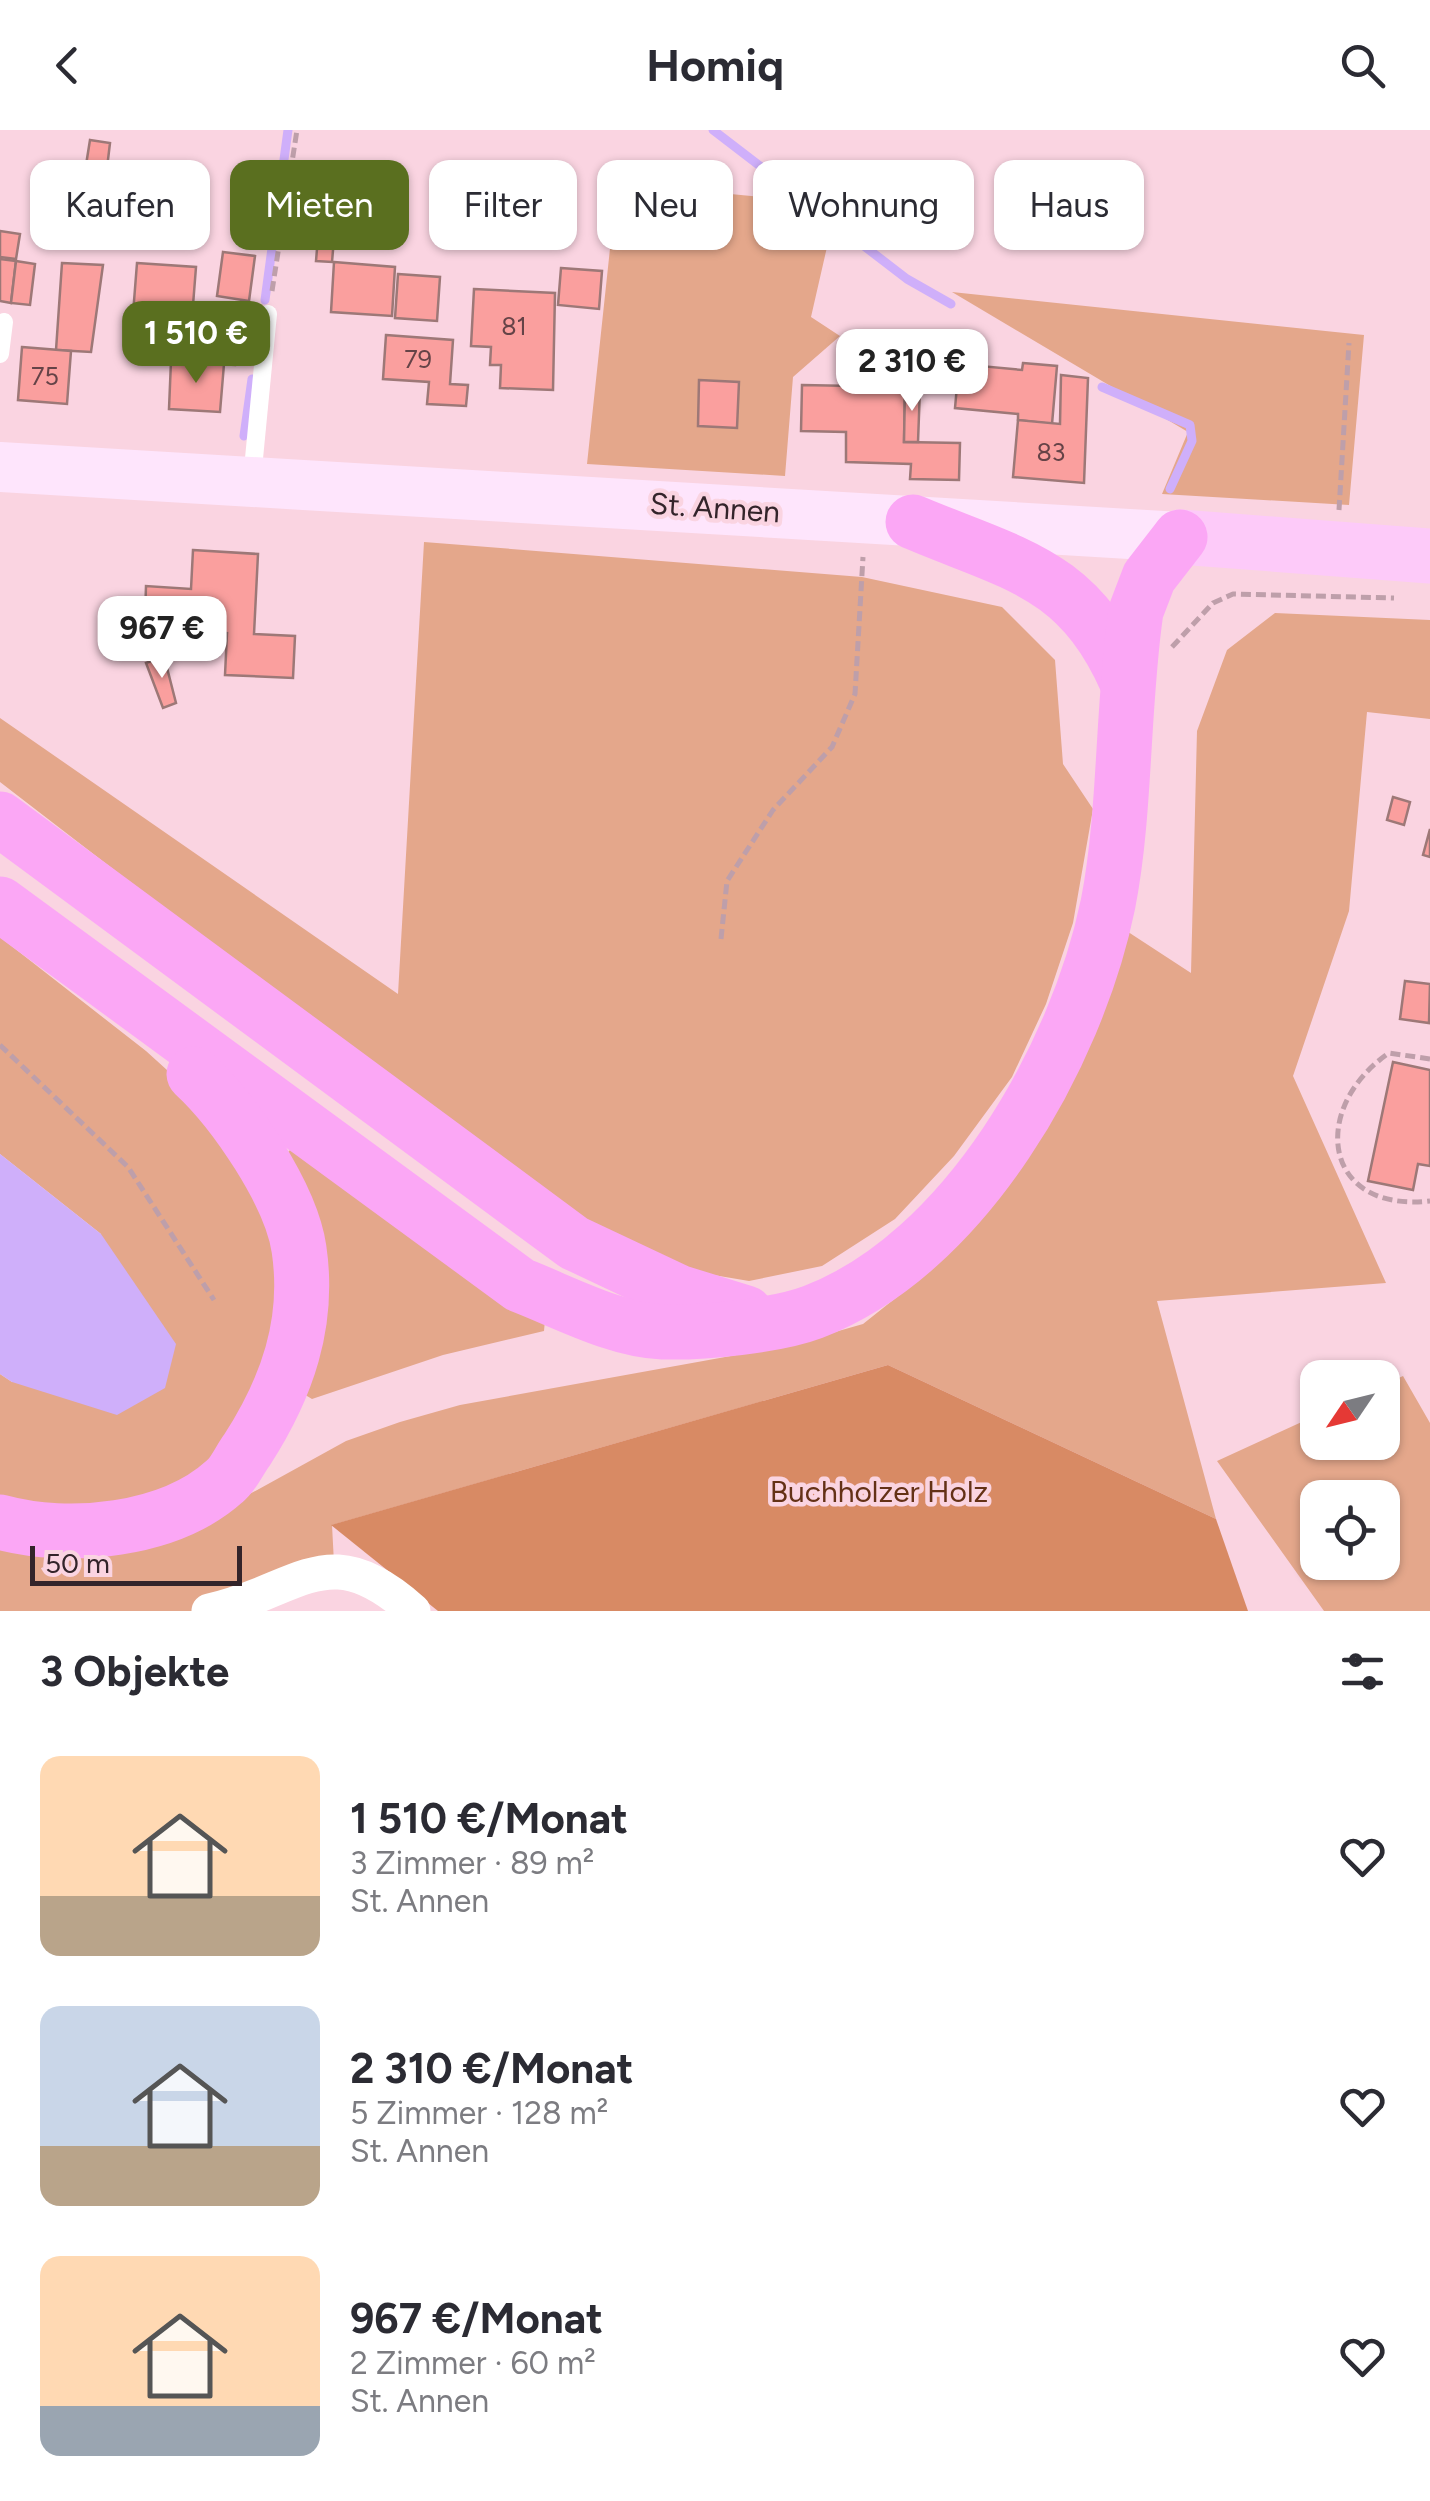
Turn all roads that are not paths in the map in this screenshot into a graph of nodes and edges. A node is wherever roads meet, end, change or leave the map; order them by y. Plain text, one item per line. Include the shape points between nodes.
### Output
1 (268, 314) road end
2 (4, 322) dead end
3 (0, 354) edge
4 (0, 467) edge
5 (252, 480) junction
6 (889, 520) junction
7 (1180, 537) junction
8 (1421, 578) edge
9 (1129, 664) junction
10 (0, 819) edge
11 (0, 904) edge
12 (52, 944) junction
13 (773, 1322) junction
14 (0, 1522) edge
15 (209, 1611) edge
16 (413, 1611) edge

1 - 5 lane
2 - 3 lane
4 - 5 main road, St. Annen
5 - 6 main road, St. Annen
6 - 7 main road, St. Annen
6 - 9 highway via 1044,578 1076,600
7 - 8 main road, St. Annen via 1336,550
7 - 9 highway via 1149,578 1136,611
9 - 13 highway via 1108,903 1078,1014 1056,1063 998,1156 906,1256 850,1296
10 - 13 highway via 574,1243 678,1292
11 - 12 highway
12 - 13 highway via 520,1285 662,1332
12 - 14 highway via 210,1088 267,1165 299,1246 301,1334 273,1409 226,1481 171,1513 104,1530
15 - 16 street via 322,1570 357,1571

